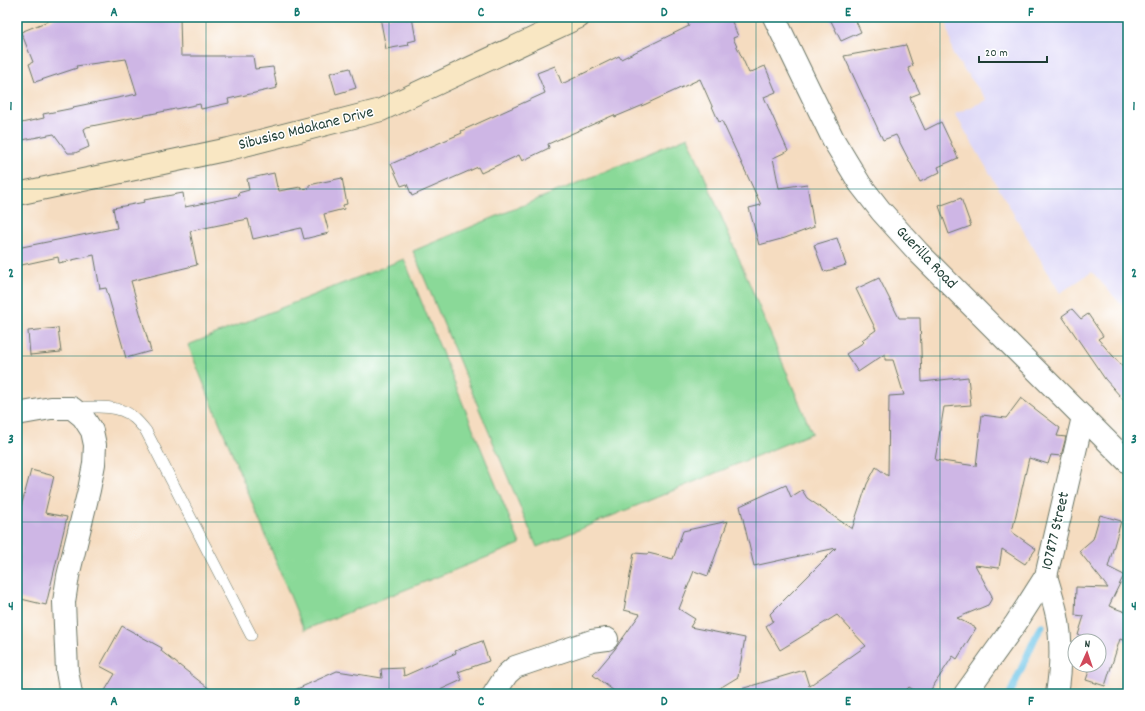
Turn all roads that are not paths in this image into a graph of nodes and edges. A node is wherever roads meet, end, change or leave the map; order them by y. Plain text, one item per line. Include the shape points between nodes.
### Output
1 (579, 17) edge
2 (774, 17) edge
3 (17, 194) edge
4 (72, 408) junction
5 (17, 414) edge
6 (1083, 416) junction
7 (1128, 462) edge
8 (1046, 576) junction
9 (251, 635) dead end
10 (607, 638) dead end
11 (71, 694) edge
12 (494, 694) edge
13 (964, 694) edge
14 (1057, 694) edge

1 - 3 street, Sibusiso Mdakane Drive via 380,110 229,149
2 - 6 street, Guerilla Road via 834,141 876,205 919,253
4 - 5 street via 51,408
4 - 9 lane via 115,409 132,416 146,431
4 - 11 street via 83,417 92,432 95,445 89,490 64,602 67,672
6 - 7 street, Guerilla Road
6 - 8 street, 107877 Street
8 - 13 street, 107877 Street via 1016,623
8 - 14 street via 1057,616 1060,646
10 - 12 street via 515,667 507,674

